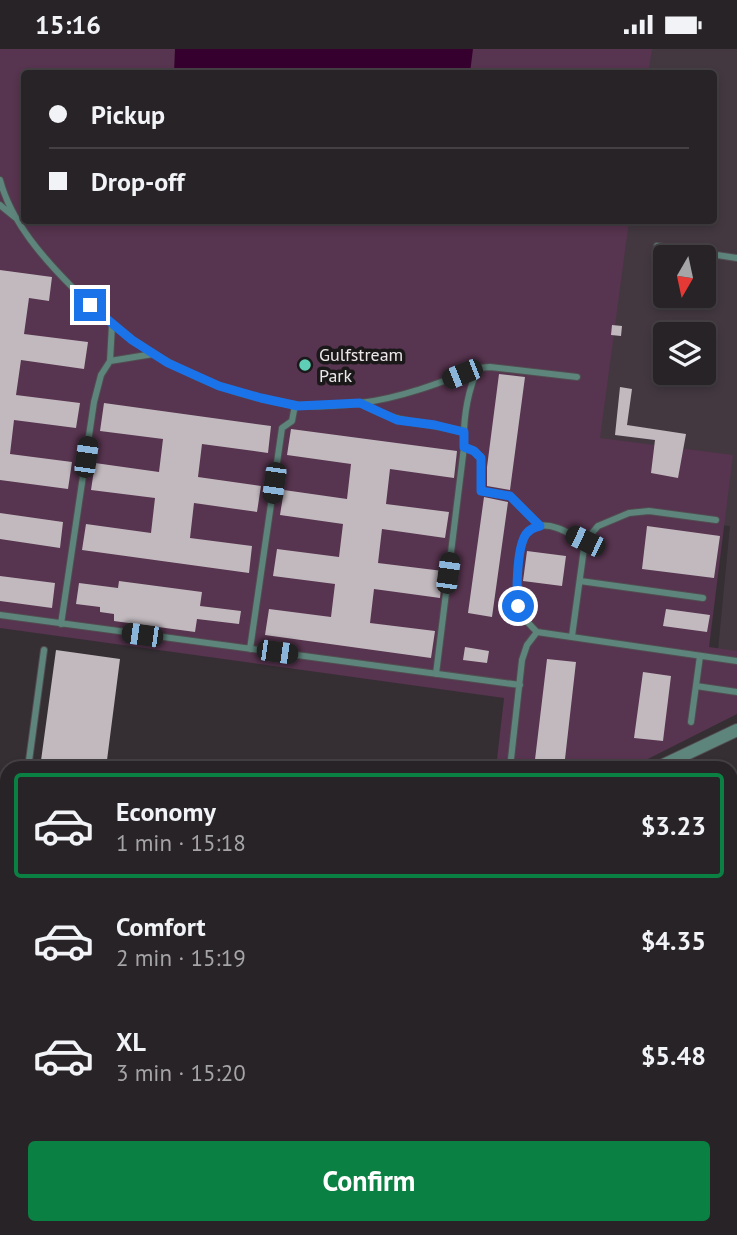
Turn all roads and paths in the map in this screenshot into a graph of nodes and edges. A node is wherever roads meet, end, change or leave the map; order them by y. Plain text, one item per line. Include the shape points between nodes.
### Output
1 (0, 180) edge
2 (0, 205) edge
3 (18, 220) junction
4 (716, 255) edge
5 (737, 258) edge
6 (112, 325) junction
7 (153, 354) junction
8 (110, 361) junction
9 (478, 368) junction
10 (577, 377) dead end
11 (360, 403) junction
12 (295, 405) junction
13 (464, 432) junction
14 (464, 447) junction
15 (716, 520) dead end
16 (540, 526) junction
17 (585, 541) junction
18 (580, 581) junction
19 (703, 598) dead end
20 (0, 615) edge
21 (61, 624) junction
22 (537, 632) junction
23 (572, 636) junction
24 (250, 649) junction
25 (44, 650) dead end
26 (700, 656) junction
27 (737, 661) edge
28 (436, 674) junction
29 (520, 685) junction
30 (696, 686) junction
31 (737, 692) edge
32 (691, 722) dead end
33 (737, 730) edge
34 (28, 761) edge
35 (511, 761) edge
36 (672, 761) edge

1 - 3 lane
2 - 3 lane
3 - 6 lane via 50,264
4 - 5 lane
6 - 7 lane
6 - 8 lane
7 - 8 lane
7 - 12 lane via 197,378
8 - 21 lane via 94,402
9 - 10 lane
9 - 11 lane via 407,394
9 - 13 lane via 470,385
11 - 12 lane
11 - 13 lane via 397,420
12 - 24 lane via 292,421 282,428
13 - 14 lane
14 - 16 lane via 481,458 481,491 510,496
14 - 28 lane
15 - 17 lane via 649,511 629,513 598,526
16 - 17 lane
16 - 22 lane via 522,542 516,591 518,606
17 - 18 lane
18 - 19 lane
18 - 23 lane
20 - 21 lane
21 - 24 lane
22 - 23 lane
22 - 29 lane via 527,645
23 - 26 lane
24 - 28 lane
25 - 34 lane
26 - 27 lane
26 - 30 lane
28 - 29 lane
29 - 35 lane
30 - 31 lane
30 - 32 lane
33 - 36 street

